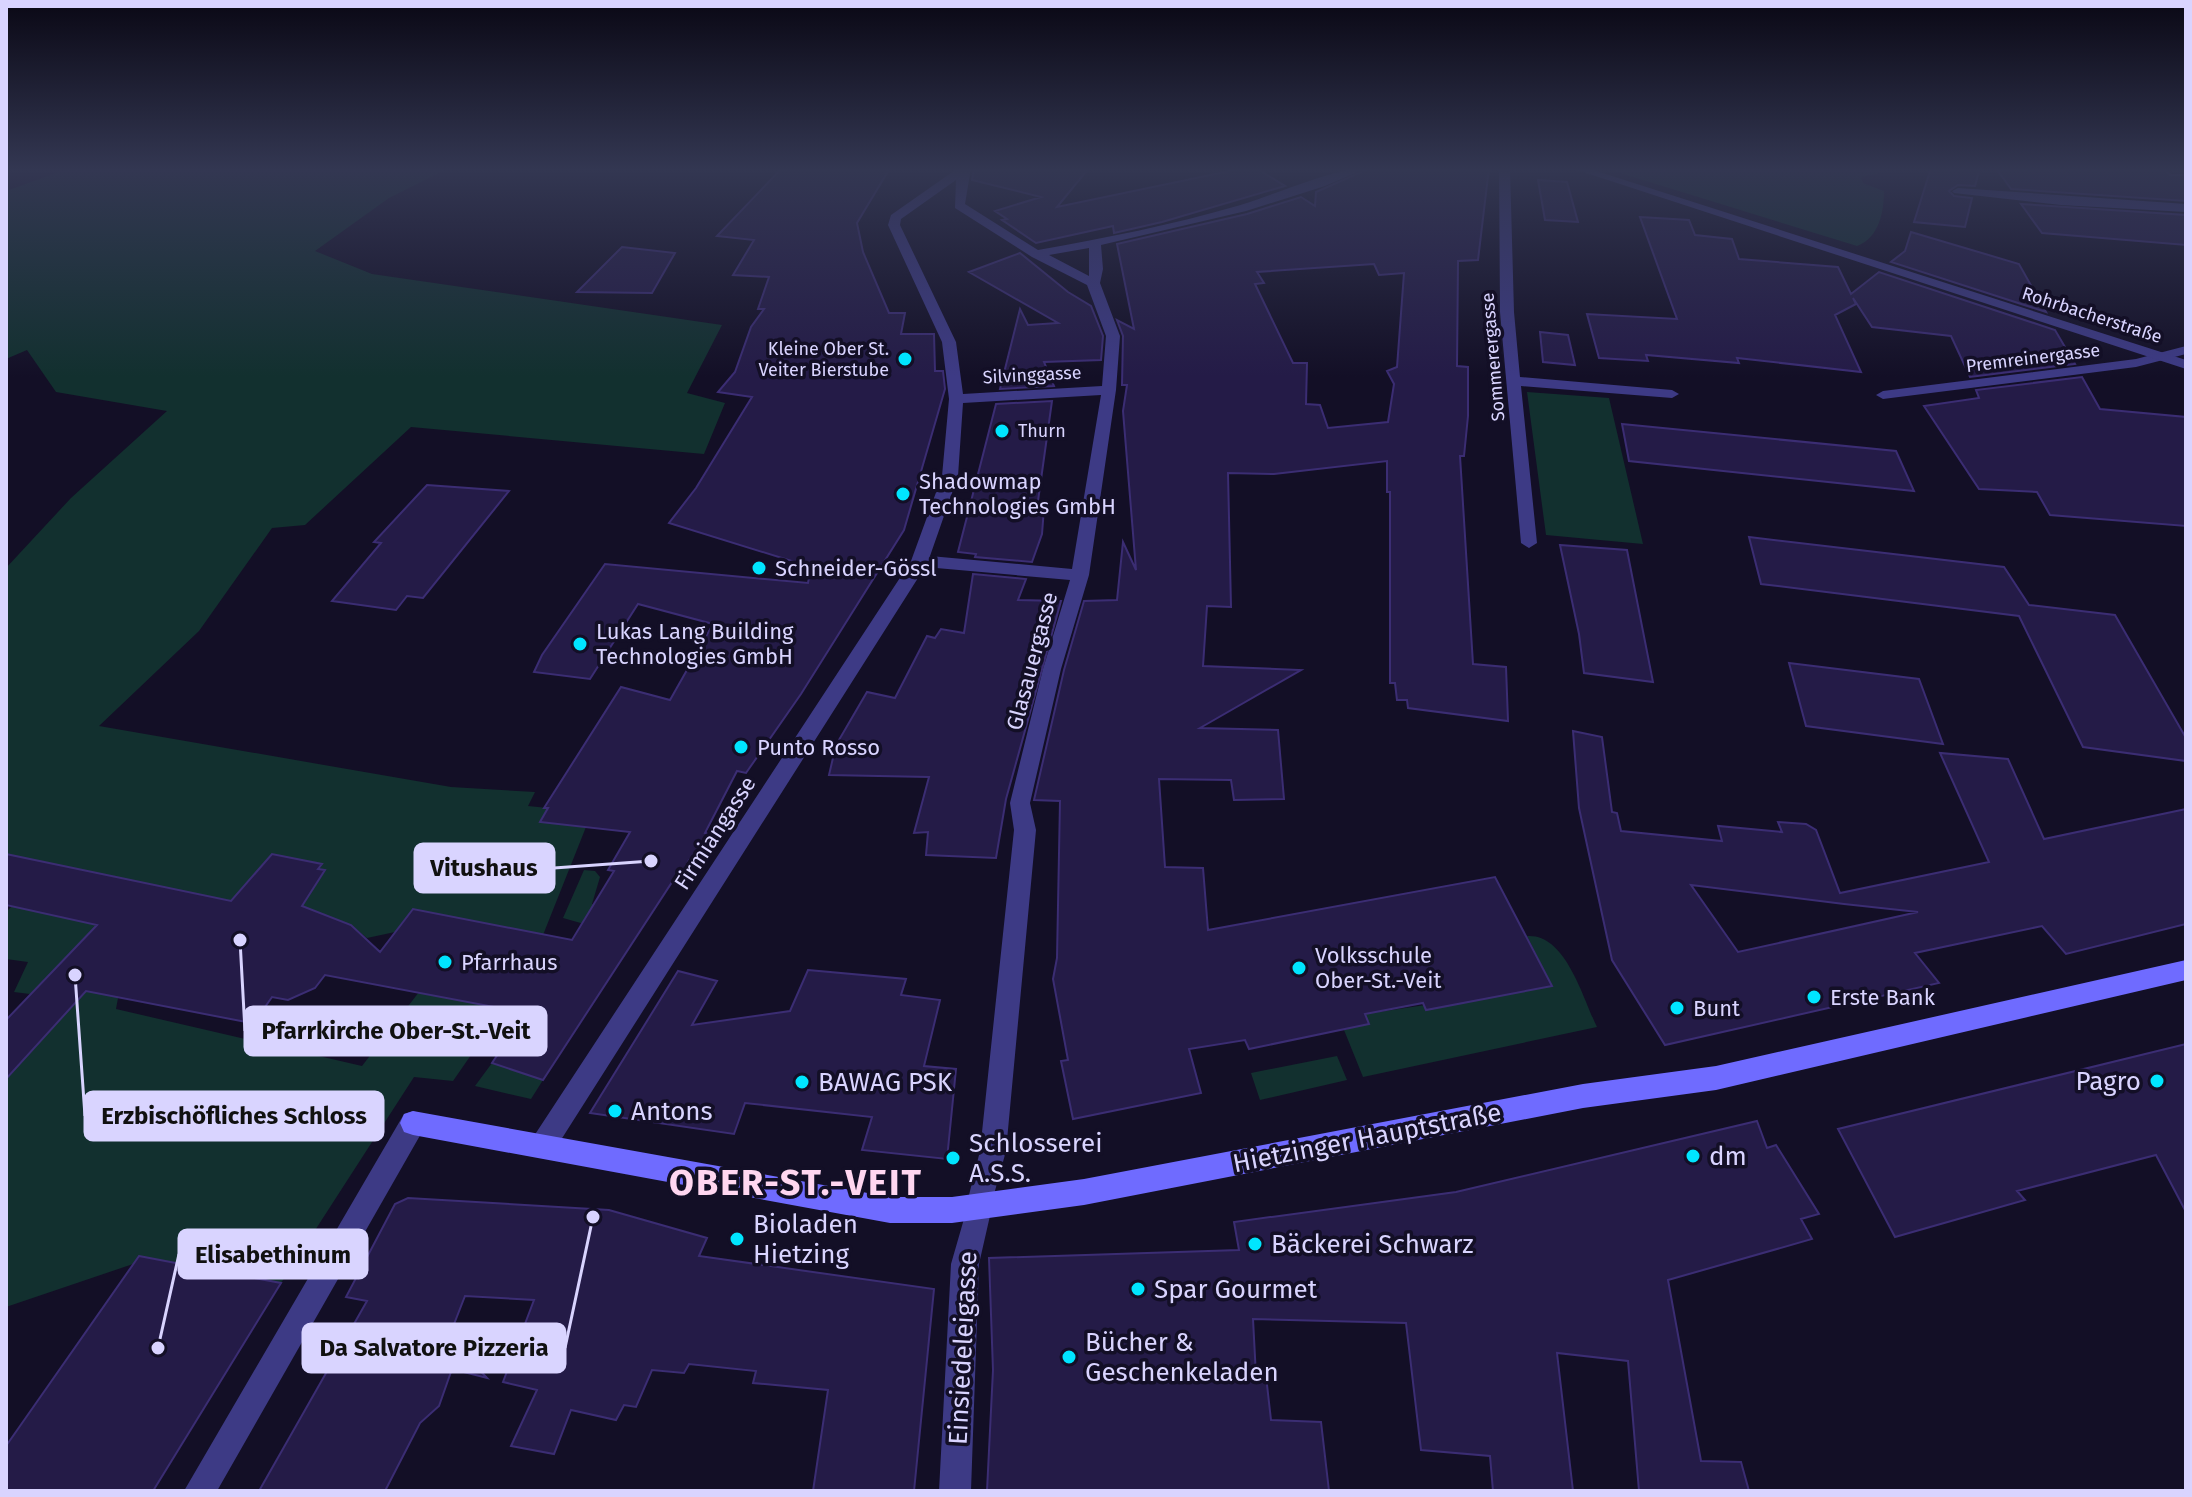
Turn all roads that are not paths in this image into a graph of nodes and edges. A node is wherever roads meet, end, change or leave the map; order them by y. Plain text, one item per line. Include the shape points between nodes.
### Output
1 (900, 238) edge
2 (1011, 238) edge
3 (1121, 238) edge
4 (1505, 238) edge
5 (1793, 238) edge
6 (1095, 244) junction
7 (1036, 254) junction
8 (1093, 283) junction
9 (2186, 350) edge
10 (2164, 358) junction
11 (2186, 365) edge
12 (1514, 381) junction
13 (1109, 390) junction
14 (1672, 394) dead end
15 (1883, 395) dead end
16 (956, 399) junction
17 (1529, 543) dead end
18 (920, 561) junction
19 (1080, 575) junction
20 (2186, 970) edge
21 (413, 1123) joint
22 (543, 1145) junction
23 (979, 1207) junction
24 (200, 1491) edge
25 (955, 1491) edge

1 - 16 street, Firmiangasse via 949,342
2 - 7 street
3 - 6 street
4 - 12 street, Sommerergasse
5 - 10 street, Rohrbacherstraße
6 - 7 street
6 - 8 street
7 - 8 street
8 - 13 street, Glasauergasse via 1113,336
9 - 10 street, Premreinergasse
10 - 11 street, Rohrbacherstraße
10 - 15 street, Premreinergasse
12 - 14 street
12 - 17 street, Sommerergasse
13 - 16 street, Silvinggasse
13 - 19 street, Glasauergasse
16 - 18 street, Firmiangasse via 950,476
18 - 19 street
18 - 22 street, Firmiangasse
19 - 23 street, Glasauergasse via 1020,803 1025,830 995,1136
20 - 23 main road, Hietzinger Hauptstraße via 1716,1078 1583,1096 1129,1184
21 - 22 main road, Hietzinger Hauptstraße
21 - 24 street
22 - 23 main road, Hietzinger Hauptstraße via 890,1210
23 - 25 street, Einsiedeleigasse via 965,1264

